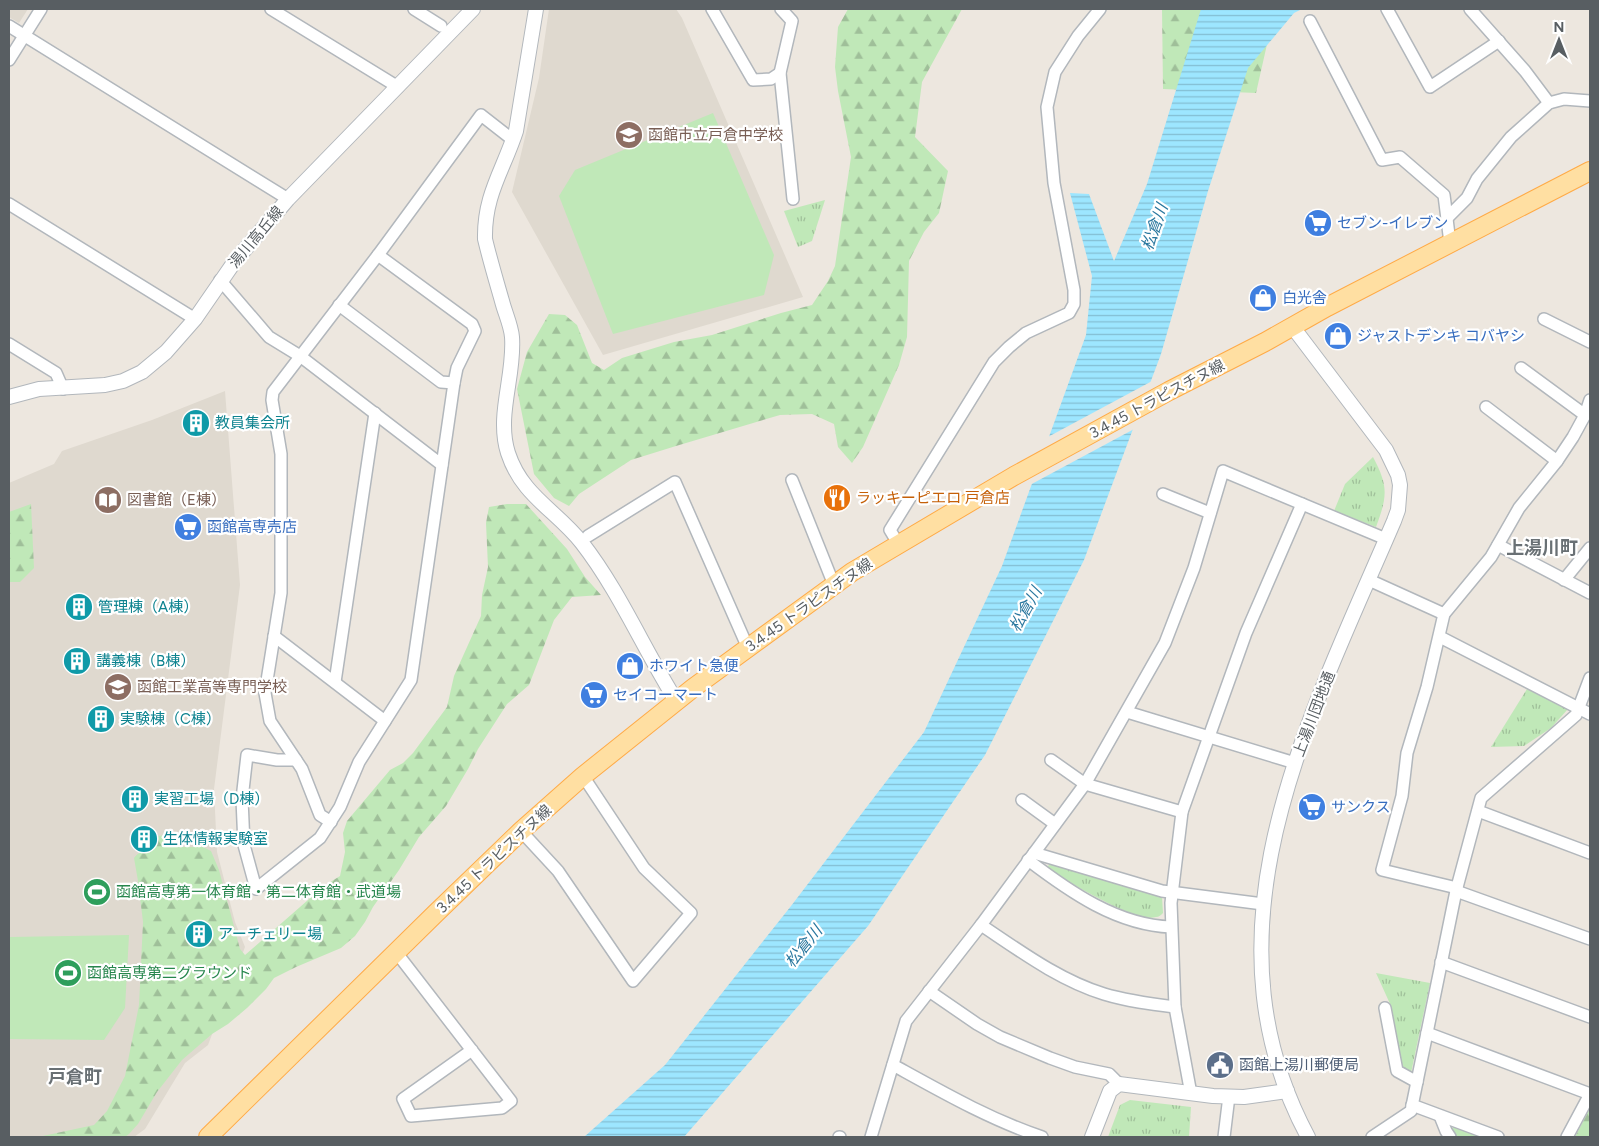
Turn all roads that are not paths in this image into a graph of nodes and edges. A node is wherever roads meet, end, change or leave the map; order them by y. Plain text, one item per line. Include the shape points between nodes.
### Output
1 (41, 9) edge
2 (271, 9) edge
3 (414, 9) edge
4 (473, 9) edge
5 (536, 9) edge
6 (712, 9) edge
7 (781, 9) edge
8 (1100, 9) edge
9 (1387, 9) edge
10 (1470, 9) edge
11 (1310, 20) dead end
12 (9, 26) edge
13 (441, 26) dead end
14 (24, 36) junction
15 (1499, 41) junction
16 (9, 60) edge
17 (780, 74) junction
18 (398, 86) junction
19 (1590, 101) edge
20 (1550, 103) junction
21 (513, 140) junction
22 (1590, 171) edge
23 (288, 199) junction
24 (792, 199) dead end
25 (9, 204) edge
26 (1447, 218) junction
27 (1450, 243) junction
28 (378, 255) junction
29 (220, 280) junction
30 (339, 305) junction
31 (195, 319) junction
32 (1544, 319) dead end
33 (1292, 326) junction
34 (1590, 342) edge
35 (9, 344) edge
36 (300, 356) junction
37 (1521, 368) dead end
38 (454, 382) junction
39 (63, 389) junction
40 (9, 397) edge
41 (1590, 400) edge
42 (1486, 407) dead end
43 (375, 414) junction
44 (1585, 415) junction
45 (1557, 461) junction
46 (442, 465) junction
47 (792, 480) dead end
48 (1163, 494) dead end
49 (1302, 504) junction
50 (1210, 513) junction
51 (588, 536) dead end
52 (1386, 540) junction
53 (899, 545) junction
54 (1498, 545) junction
55 (1590, 548) edge
56 (1369, 580) junction
57 (1564, 580) junction
58 (834, 585) junction
59 (1590, 593) edge
60 (1444, 614) junction
61 (274, 636) junction
62 (1440, 637) junction
63 (748, 648) junction
64 (1590, 678) edge
65 (335, 682) junction
66 (677, 702) junction
67 (1579, 707) junction
68 (1127, 712) junction
69 (1590, 714) edge
70 (385, 721) junction
71 (1208, 737) junction
72 (296, 760) junction
73 (1051, 760) dead end
74 (1295, 763) junction
75 (584, 776) junction
76 (1085, 784) junction
77 (1022, 800) dead end
78 (1478, 811) junction
79 (1182, 812) junction
80 (331, 822) junction
81 (1055, 824) junction
82 (521, 831) junction
83 (1590, 853) edge
84 (1031, 856) junction
85 (1456, 889) junction
86 (1172, 893) junction
87 (1263, 904) junction
88 (981, 925) junction
89 (1172, 927) junction
90 (1590, 939) edge
91 (396, 952) junction
92 (1441, 962) junction
93 (929, 991) junction
94 (1175, 1006) junction
95 (1385, 1008) dead end
96 (1590, 1017) edge
97 (1427, 1033) junction
98 (472, 1050) junction
99 (893, 1065) junction
100 (1417, 1082) junction
101 (1119, 1084) junction
102 (1287, 1091) junction
103 (1190, 1094) junction
104 (1590, 1094) edge
105 (1229, 1096) junction
106 (1412, 1105) junction
107 (1440, 1116) junction
108 (208, 1137) edge
109 (871, 1137) edge
110 (1042, 1137) edge
111 (1092, 1137) edge
112 (1224, 1137) edge
113 (1308, 1137) edge
114 (1372, 1137) edge
115 (1450, 1137) edge
116 (1498, 1137) edge
117 (1567, 1137) edge

1 - 14 street
2 - 18 street
3 - 13 street
4 - 18 street, 湯川高丘線
5 - 21 street
6 - 17 street via 752,80 771,79
7 - 17 street via 792,21
8 - 53 street via 1055,72 1047,106 1054,183 1074,304 1069,313 1026,333 994,362 890,530
9 - 15 street via 1430,86
10 - 15 street
11 - 26 street via 1382,160 1400,157 1444,195
12 - 14 street
14 - 16 street
14 - 23 street
15 - 20 street
17 - 24 street
18 - 23 street, 湯川高丘線
19 - 20 street via 1564,99
20 - 26 street via 1511,137 1477,179 1467,198
21 - 28 street via 481,115
21 - 66 street via 488,202 485,224 485,239 512,337 512,366 504,416 507,448 513,465 531,494 582,543
22 - 27 main road, 3.4.45 トラピスチヌ線
23 - 29 street, 湯川高丘線
25 - 31 street
26 - 27 street
27 - 33 main road, 3.4.45 トラピスチヌ線
28 - 30 street
28 - 38 street via 472,324 475,331 457,368
29 - 31 street, 湯川高丘線
29 - 36 street via 269,337
30 - 36 street
30 - 38 street via 441,382
31 - 39 street, 湯川高丘線 via 166,352 142,372 105,385
32 - 34 street
33 - 52 street, 上湯川団地通 via 1394,465 1400,496
33 - 53 main road, 3.4.45 トラピスチヌ線 via 1014,476
35 - 39 street via 56,373
36 - 43 street
36 - 61 street via 273,392 272,400 281,454 280,593
37 - 44 street
38 - 46 street
39 - 40 street, 湯川高丘線
41 - 44 street
42 - 45 street
43 - 46 street
43 - 65 street
44 - 45 street
45 - 54 street via 1519,508
46 - 70 street via 411,680
47 - 58 street
48 - 50 street
49 - 50 street via 1223,471
49 - 52 street
49 - 71 street via 1246,633
50 - 68 street via 1194,568 1165,643
51 - 63 street via 675,482
52 - 56 street, 上湯川団地通
53 - 58 main road, 3.4.45 トラピスチヌ線
54 - 57 street
54 - 60 street
55 - 57 street
56 - 60 street
56 - 74 street, 上湯川団地通 via 1331,667
57 - 59 street
58 - 63 main road, 3.4.45 トラピスチヌ線
60 - 62 street
61 - 65 street
61 - 72 street via 265,693 270,722
62 - 67 street
62 - 85 street via 1407,753 1402,796 1382,870
63 - 66 main road, 3.4.45 トラピスチヌ線
64 - 67 street
65 - 70 street
66 - 75 main road, 3.4.45 トラピスチヌ線
67 - 69 street
67 - 78 street via 1576,715 1481,798
68 - 71 street
68 - 76 street
70 - 80 street via 359,762
71 - 74 street
71 - 79 street
72 - 80 street via 320,815
72 - 80 street via 247,755 242,799 244,845 256,889 320,838
73 - 76 street
74 - 87 street, 上湯川団地通 via 1277,826
75 - 82 main road, 3.4.45 トラピスチヌ線
75 - 82 street via 644,868 690,913 633,982 558,871
76 - 79 street
76 - 81 street
77 - 81 street
78 - 83 street
78 - 85 street
79 - 86 street
81 - 84 street
82 - 91 main road, 3.4.45 トラピスチヌ線
84 - 86 street
84 - 88 street
84 - 89 street via 1060,885 1109,911 1146,925
85 - 90 street
85 - 92 street
86 - 87 street
86 - 89 street
87 - 102 street, 上湯川団地通 via 1261,965 1264,1002 1274,1051
88 - 93 street
88 - 94 street via 1035,961 1103,994
89 - 94 street
91 - 98 street
91 - 108 main road, 3.4.45 トラピスチヌ線
92 - 96 street
92 - 97 street
93 - 99 street via 906,1021
93 - 101 street via 1000,1037 1058,1061 1109,1074
94 - 103 street
95 - 100 street via 1397,1071
97 - 100 street
97 - 104 street
98 - 98 street via 511,1101 502,1108 411,1116 403,1099
99 - 109 street
99 - 110 street via 974,1109
100 - 106 street
101 - 103 street
101 - 111 street via 1110,1091
102 - 105 street
102 - 113 street, 上湯川団地通
103 - 105 street
104 - 117 street
105 - 112 street
106 - 107 street
106 - 114 street via 1411,1111
107 - 115 street
107 - 116 street

